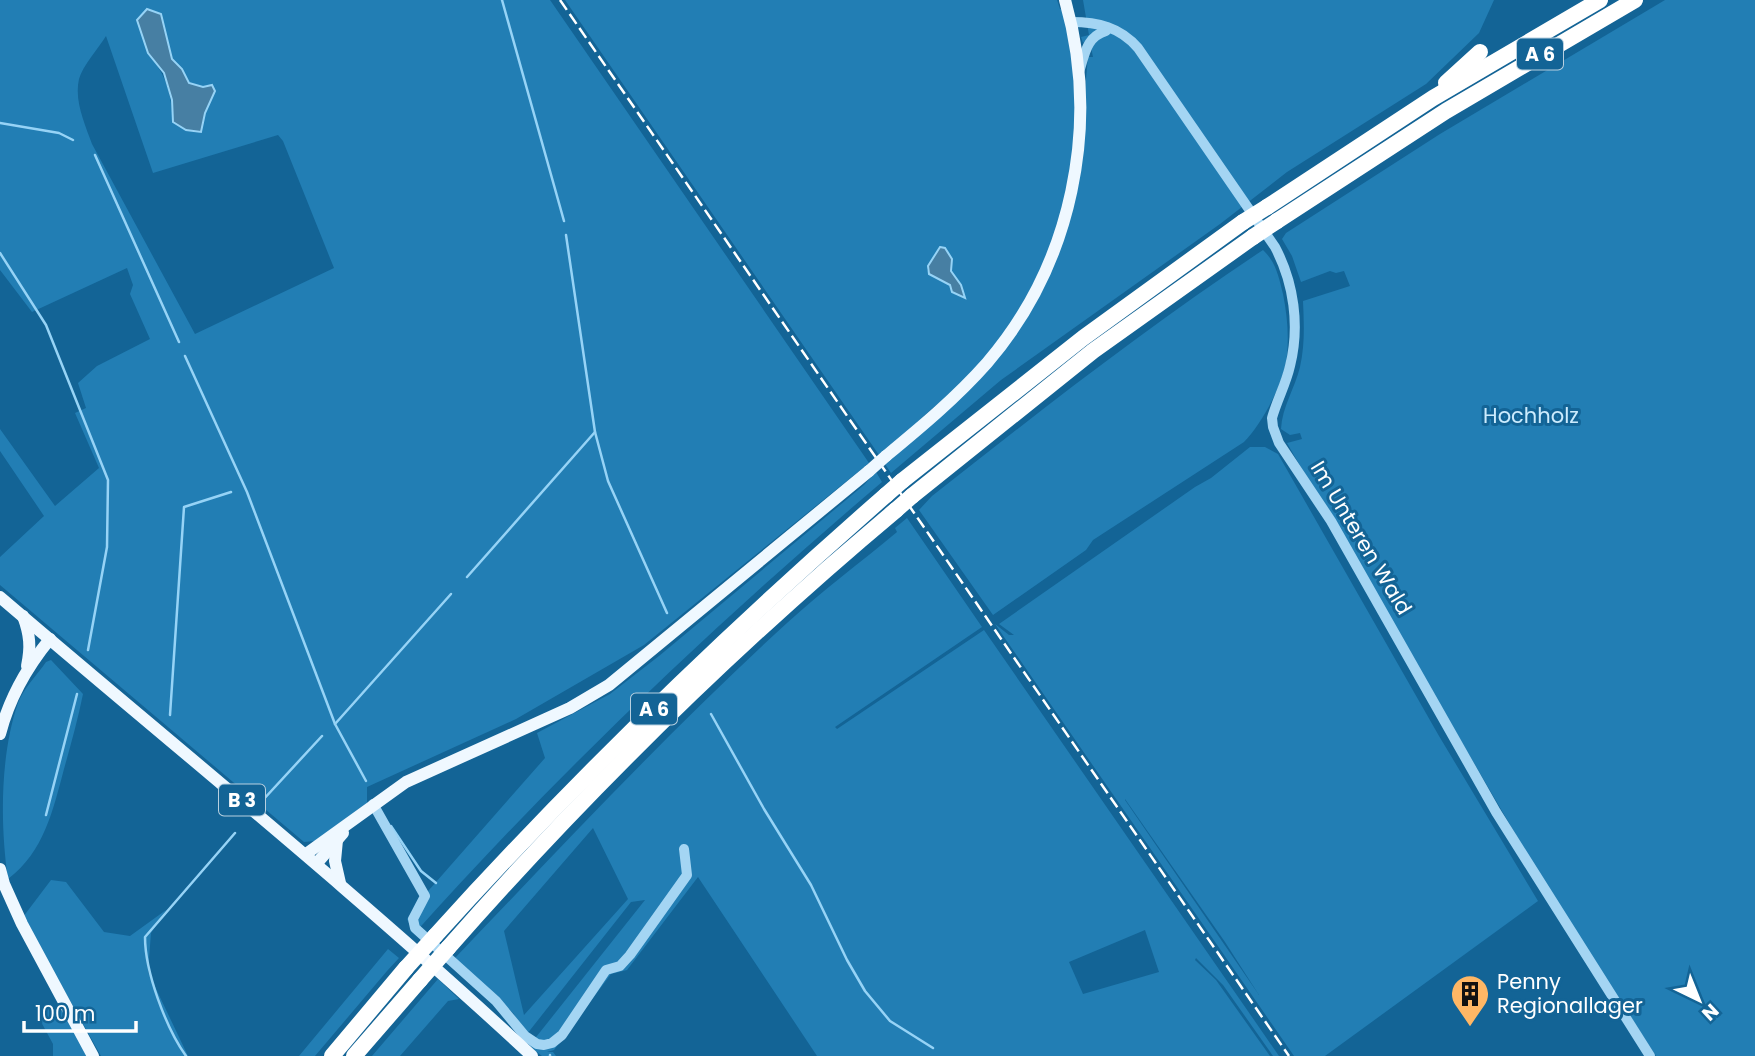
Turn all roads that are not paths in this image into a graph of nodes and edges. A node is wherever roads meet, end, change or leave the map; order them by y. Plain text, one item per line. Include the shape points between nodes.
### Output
1 (1065, 0) edge
2 (1600, 0) edge
3 (1635, 0) edge
4 (1072, 27) junction
5 (1106, 31) junction
6 (1120, 33) junction
7 (1480, 52) dead end
8 (1079, 72) junction
9 (1433, 98) junction
10 (0, 597) edge
11 (23, 616) junction
12 (50, 639) junction
13 (25, 673) junction
14 (0, 734) edge
15 (373, 804) junction
16 (360, 815) junction
17 (337, 840) junction
18 (684, 849) dead end
19 (306, 854) junction
20 (317, 863) junction
21 (0, 869) edge
22 (340, 884) junction
23 (93, 1056) edge
24 (332, 1056) edge
25 (354, 1056) edge
26 (532, 1056) edge
27 (1650, 1056) edge

1 - 4 main road
2 - 9 highway, A 6
3 - 25 highway, A 6, bridge via 1416,129 1276,221 1093,351 912,496 661,723 522,867
4 - 5 street
4 - 6 street, Im Unteren Wald via 1090,22
4 - 8 main road
5 - 6 street
5 - 8 street via 1089,43
6 - 27 street, Im Unteren Wald via 1138,48 1281,259 1295,321 1290,366 1272,418 1279,443 1331,521 1496,812
7 - 9 highway
8 - 15 main road, bridge via 1079,143 1064,224 1025,310 988,362 886,457 608,685 560,713 406,782
9 - 24 highway, A 6, bridge via 1243,222 1083,338 902,481 755,612 616,746 435,936
10 - 11 main road, B 3
11 - 12 main road, B 3
11 - 13 main road via 30,636
12 - 13 main road
12 - 19 main road, B 3
13 - 14 main road
15 - 16 main road
15 - 18 street via 425,896 412,919 419,934 537,1044 552,1043 562,1035 606,970 620,966 630,955 687,874
16 - 17 main road
16 - 19 main road
17 - 20 main road
17 - 22 main road
19 - 20 main road, B 3
20 - 22 main road, B 3
21 - 23 main road via 22,924
22 - 26 main road, B 3

